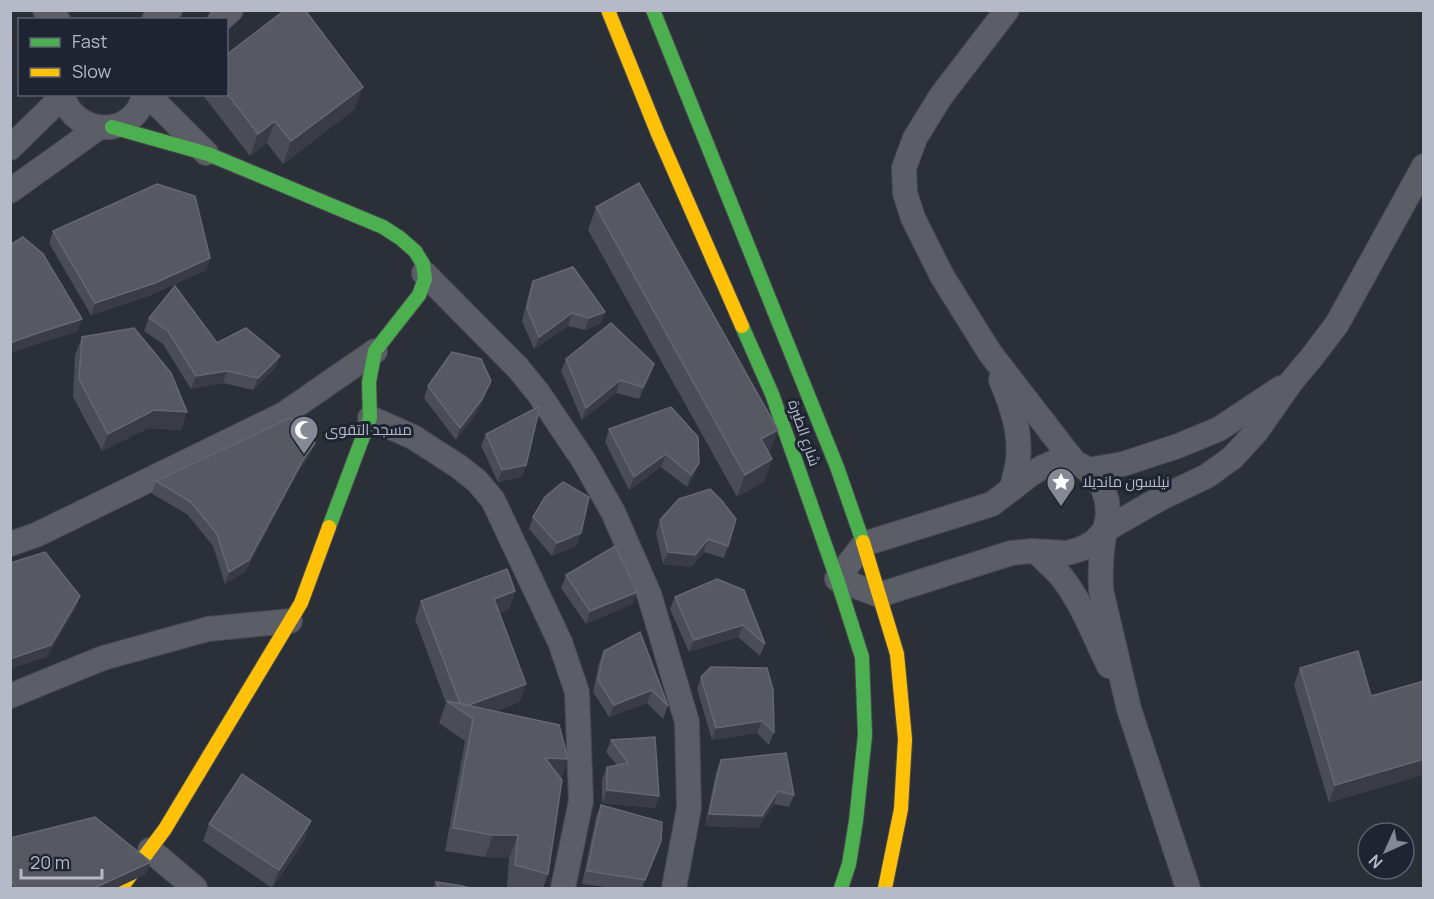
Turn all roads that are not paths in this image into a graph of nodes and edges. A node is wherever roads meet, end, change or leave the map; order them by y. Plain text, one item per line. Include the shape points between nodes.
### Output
1 (170, 10) edge
2 (608, 10) edge
3 (653, 10) edge
4 (1007, 10) edge
5 (157, 18) edge
6 (62, 96) edge
7 (145, 96) edge
8 (147, 96) edge
9 (105, 127) junction
10 (10, 148) edge
11 (208, 154) junction
12 (1424, 166) edge
13 (10, 191) edge
14 (424, 273) junction
15 (375, 351) junction
16 (990, 353) junction
17 (1291, 382) junction
18 (370, 418) junction
19 (1081, 466) junction
20 (1012, 488) junction
21 (1105, 530) junction
22 (10, 544) edge
23 (864, 544) junction
24 (1037, 552) junction
25 (837, 579) junction
26 (879, 595) junction
27 (290, 621) junction
28 (10, 696) edge
29 (1129, 709) junction
30 (150, 850) junction
31 (121, 888) edge
32 (195, 888) edge
33 (563, 888) edge
34 (674, 888) edge
35 (841, 888) edge
36 (885, 888) edge
37 (1188, 888) edge

1 - 5 street
2 - 25 main road, شارع الطيرة via 772,394
3 - 23 main road, شارع الطيرة via 837,467
4 - 16 street via 941,96 915,138 904,168 905,192 913,218 942,276
6 - 9 street via 72,115 84,123
6 - 10 street
7 - 9 street via 137,112 126,122
8 - 11 street
9 - 11 main road
9 - 13 street
11 - 14 main road via 383,227 415,251
12 - 17 street via 1337,324
14 - 15 main road via 419,295
14 - 34 street via 539,394 614,512 649,594 687,722 689,808
15 - 18 main road via 369,382
15 - 22 street via 284,414
16 - 19 street
16 - 20 street via 1013,410 1019,440
17 - 19 street via 1219,429 1178,446 1123,464
17 - 21 street via 1256,432 1232,458 1207,476
18 - 27 main road via 301,603
18 - 33 street via 413,437 477,481 493,500 560,642 577,692 581,801
19 - 20 street via 1070,461 1055,462
19 - 21 street via 1103,488 1108,515
20 - 23 street via 993,504
21 - 24 street via 1081,549 1067,553
21 - 29 street via 1101,590
23 - 25 street
23 - 26 main road, شارع الطيرة
24 - 26 street via 1011,553
24 - 29 street via 1072,593
25 - 26 street
25 - 35 main road, شارع الطيرة via 862,657 865,735 855,831
26 - 36 main road, شارع الطيرة via 897,654 905,739 901,809
27 - 28 street via 208,629 103,658
27 - 30 main road
29 - 37 street
30 - 31 main road
30 - 32 street

